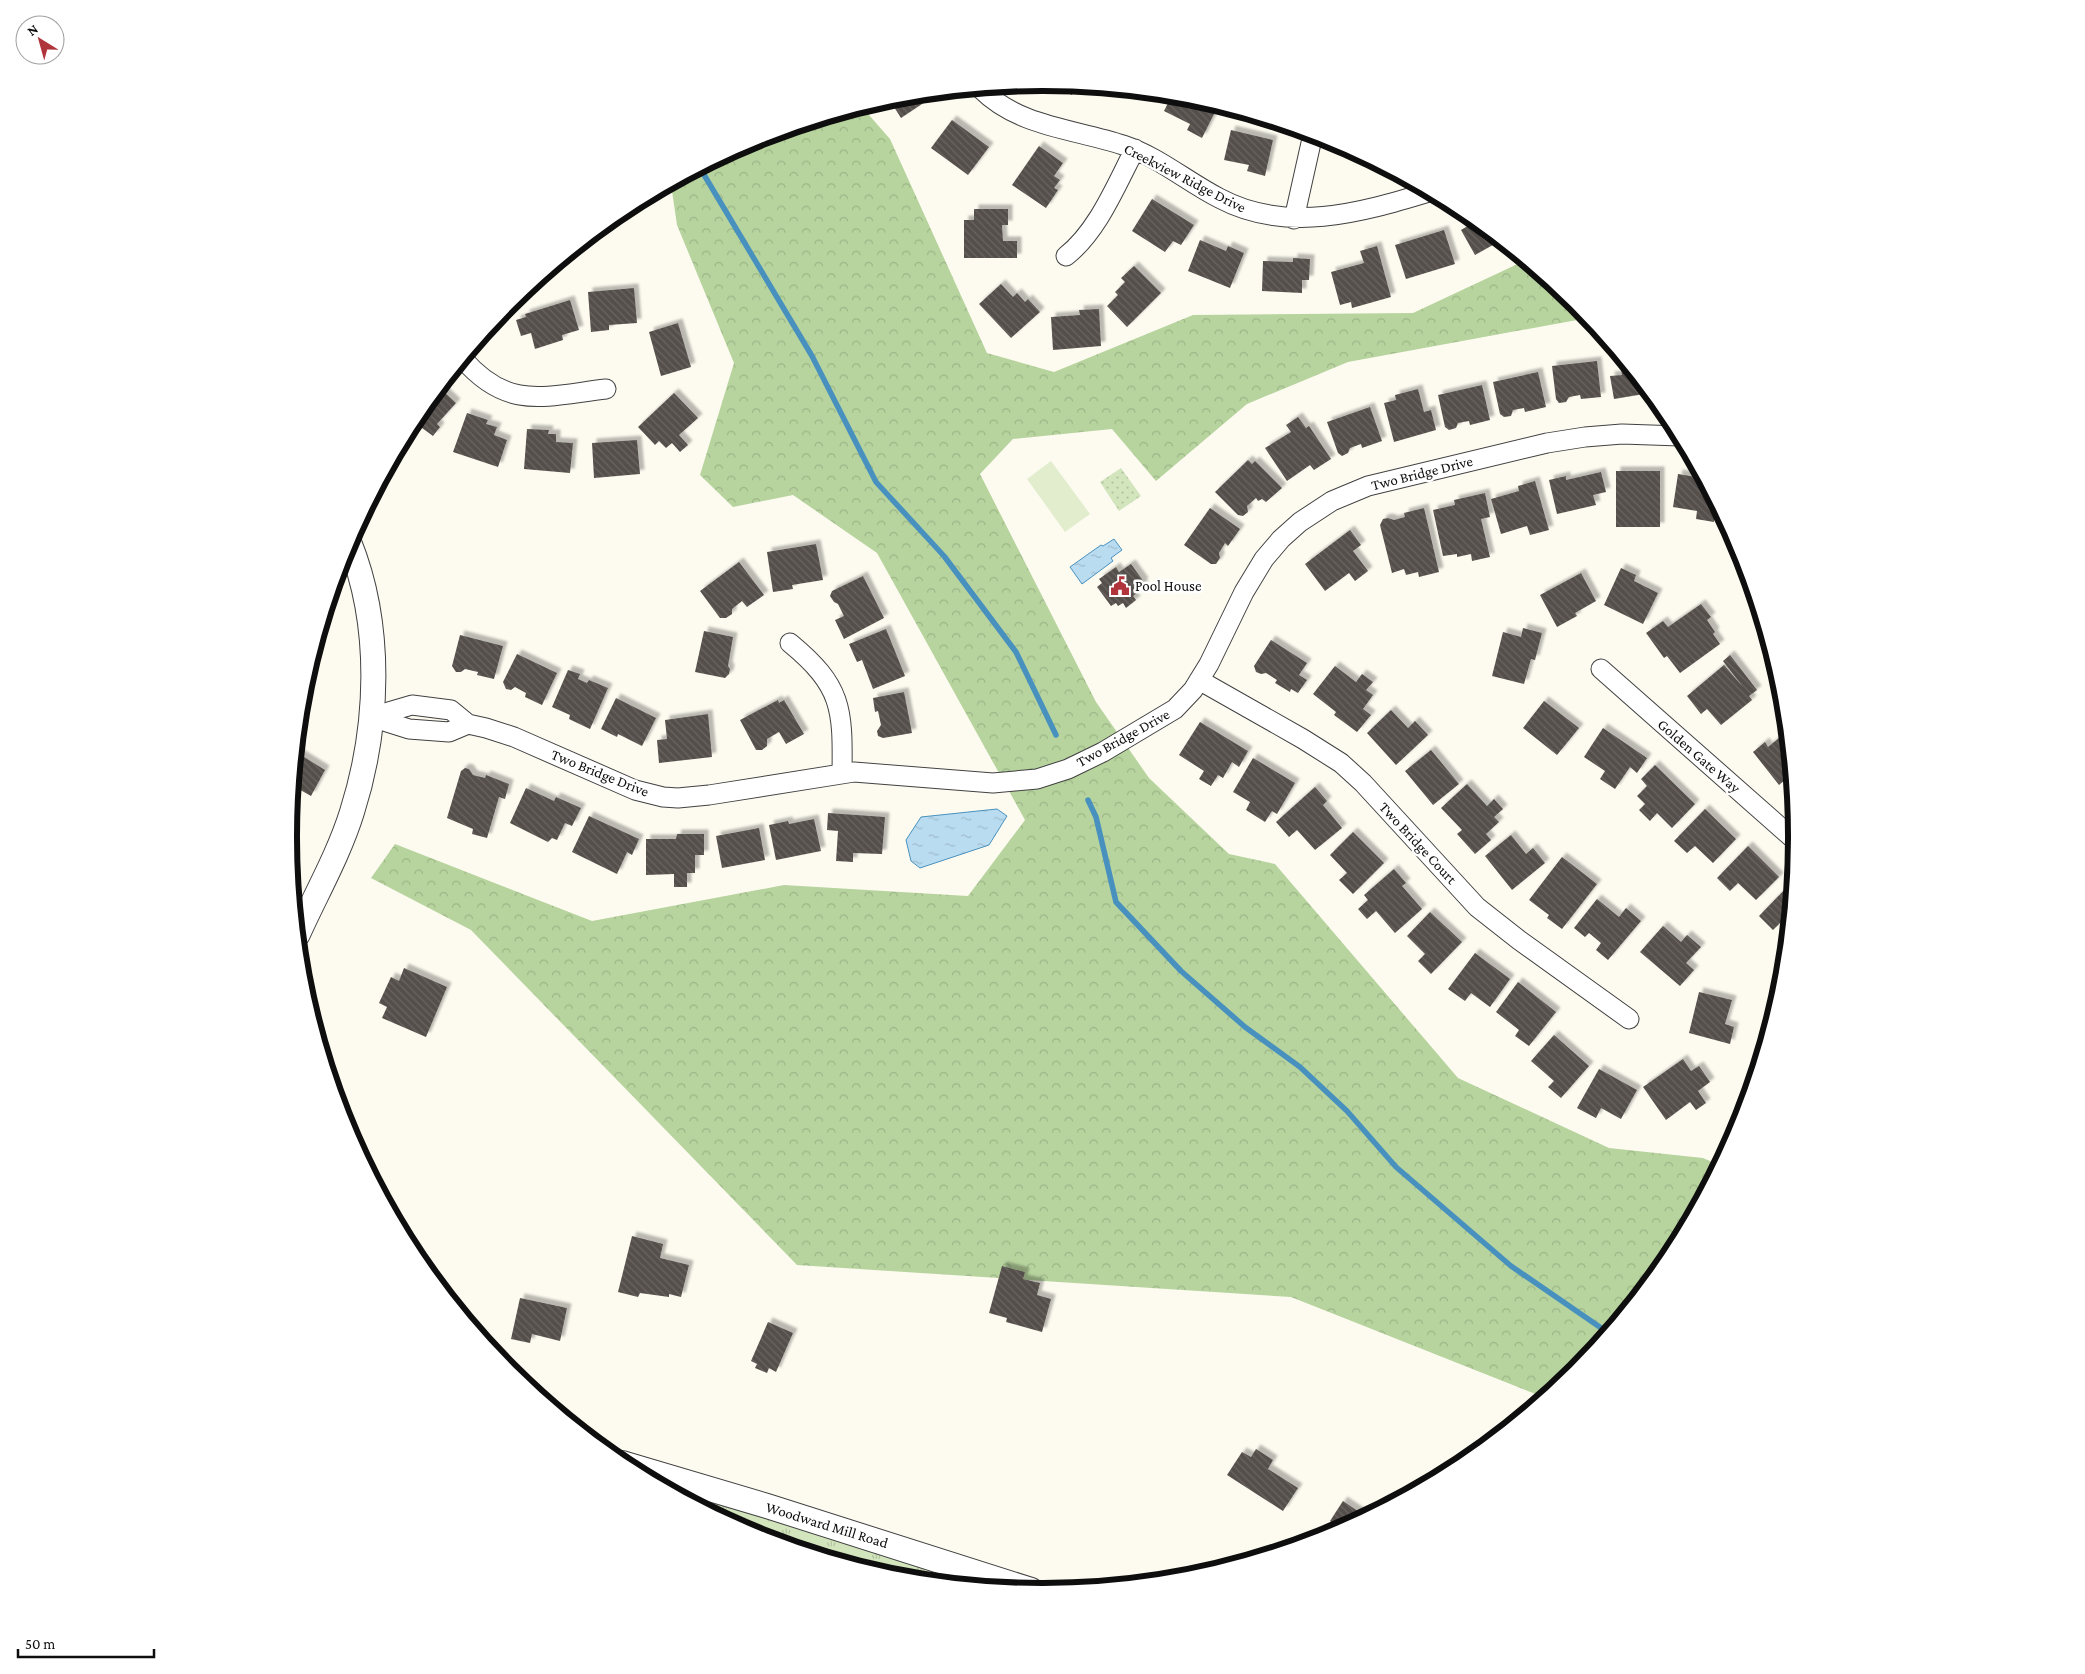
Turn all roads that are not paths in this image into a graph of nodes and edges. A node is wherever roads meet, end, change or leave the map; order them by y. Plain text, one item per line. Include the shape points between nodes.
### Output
1 (987, 94) edge
2 (1311, 142) edge
3 (1135, 149) junction
4 (1420, 194) edge
5 (1294, 218) junction
6 (1066, 256) dead end
7 (467, 364) edge
8 (606, 388) dead end
9 (1671, 436) edge
10 (353, 555) edge
11 (790, 643) dead end
12 (1602, 669) dead end
13 (1199, 680) junction
14 (371, 717) junction
15 (842, 773) junction
16 (1788, 831) edge
17 (302, 925) edge
18 (1629, 1019) dead end
19 (652, 1472) edge
20 (1004, 1581) edge

1 - 3 street, Creekview Ridge Drive via 1020,116
2 - 5 street
3 - 5 street, Creekview Ridge Drive via 1232,204 1258,214
3 - 6 street via 1091,229
4 - 5 street, Creekview Ridge Drive via 1352,212
7 - 8 street via 500,391 523,397
9 - 13 street, Two Bridge Drive via 1622,434 1566,439 1368,486 1343,495 1300,522 1264,559
10 - 14 street via 368,614 373,669
11 - 15 street via 822,673 836,697 842,734
12 - 16 street, Golden Gate Way
13 - 15 street, Two Bridge Drive via 1176,709 1164,717 1083,762 1037,779 993,783 868,772
13 - 18 street, Two Bridge Court via 1341,762 1478,907
14 - 15 street, Two Bridge Drive via 409,729 449,732 468,724 486,728 635,790 678,798
14 - 17 street via 352,812
19 - 20 street, Woodward Mill Road

